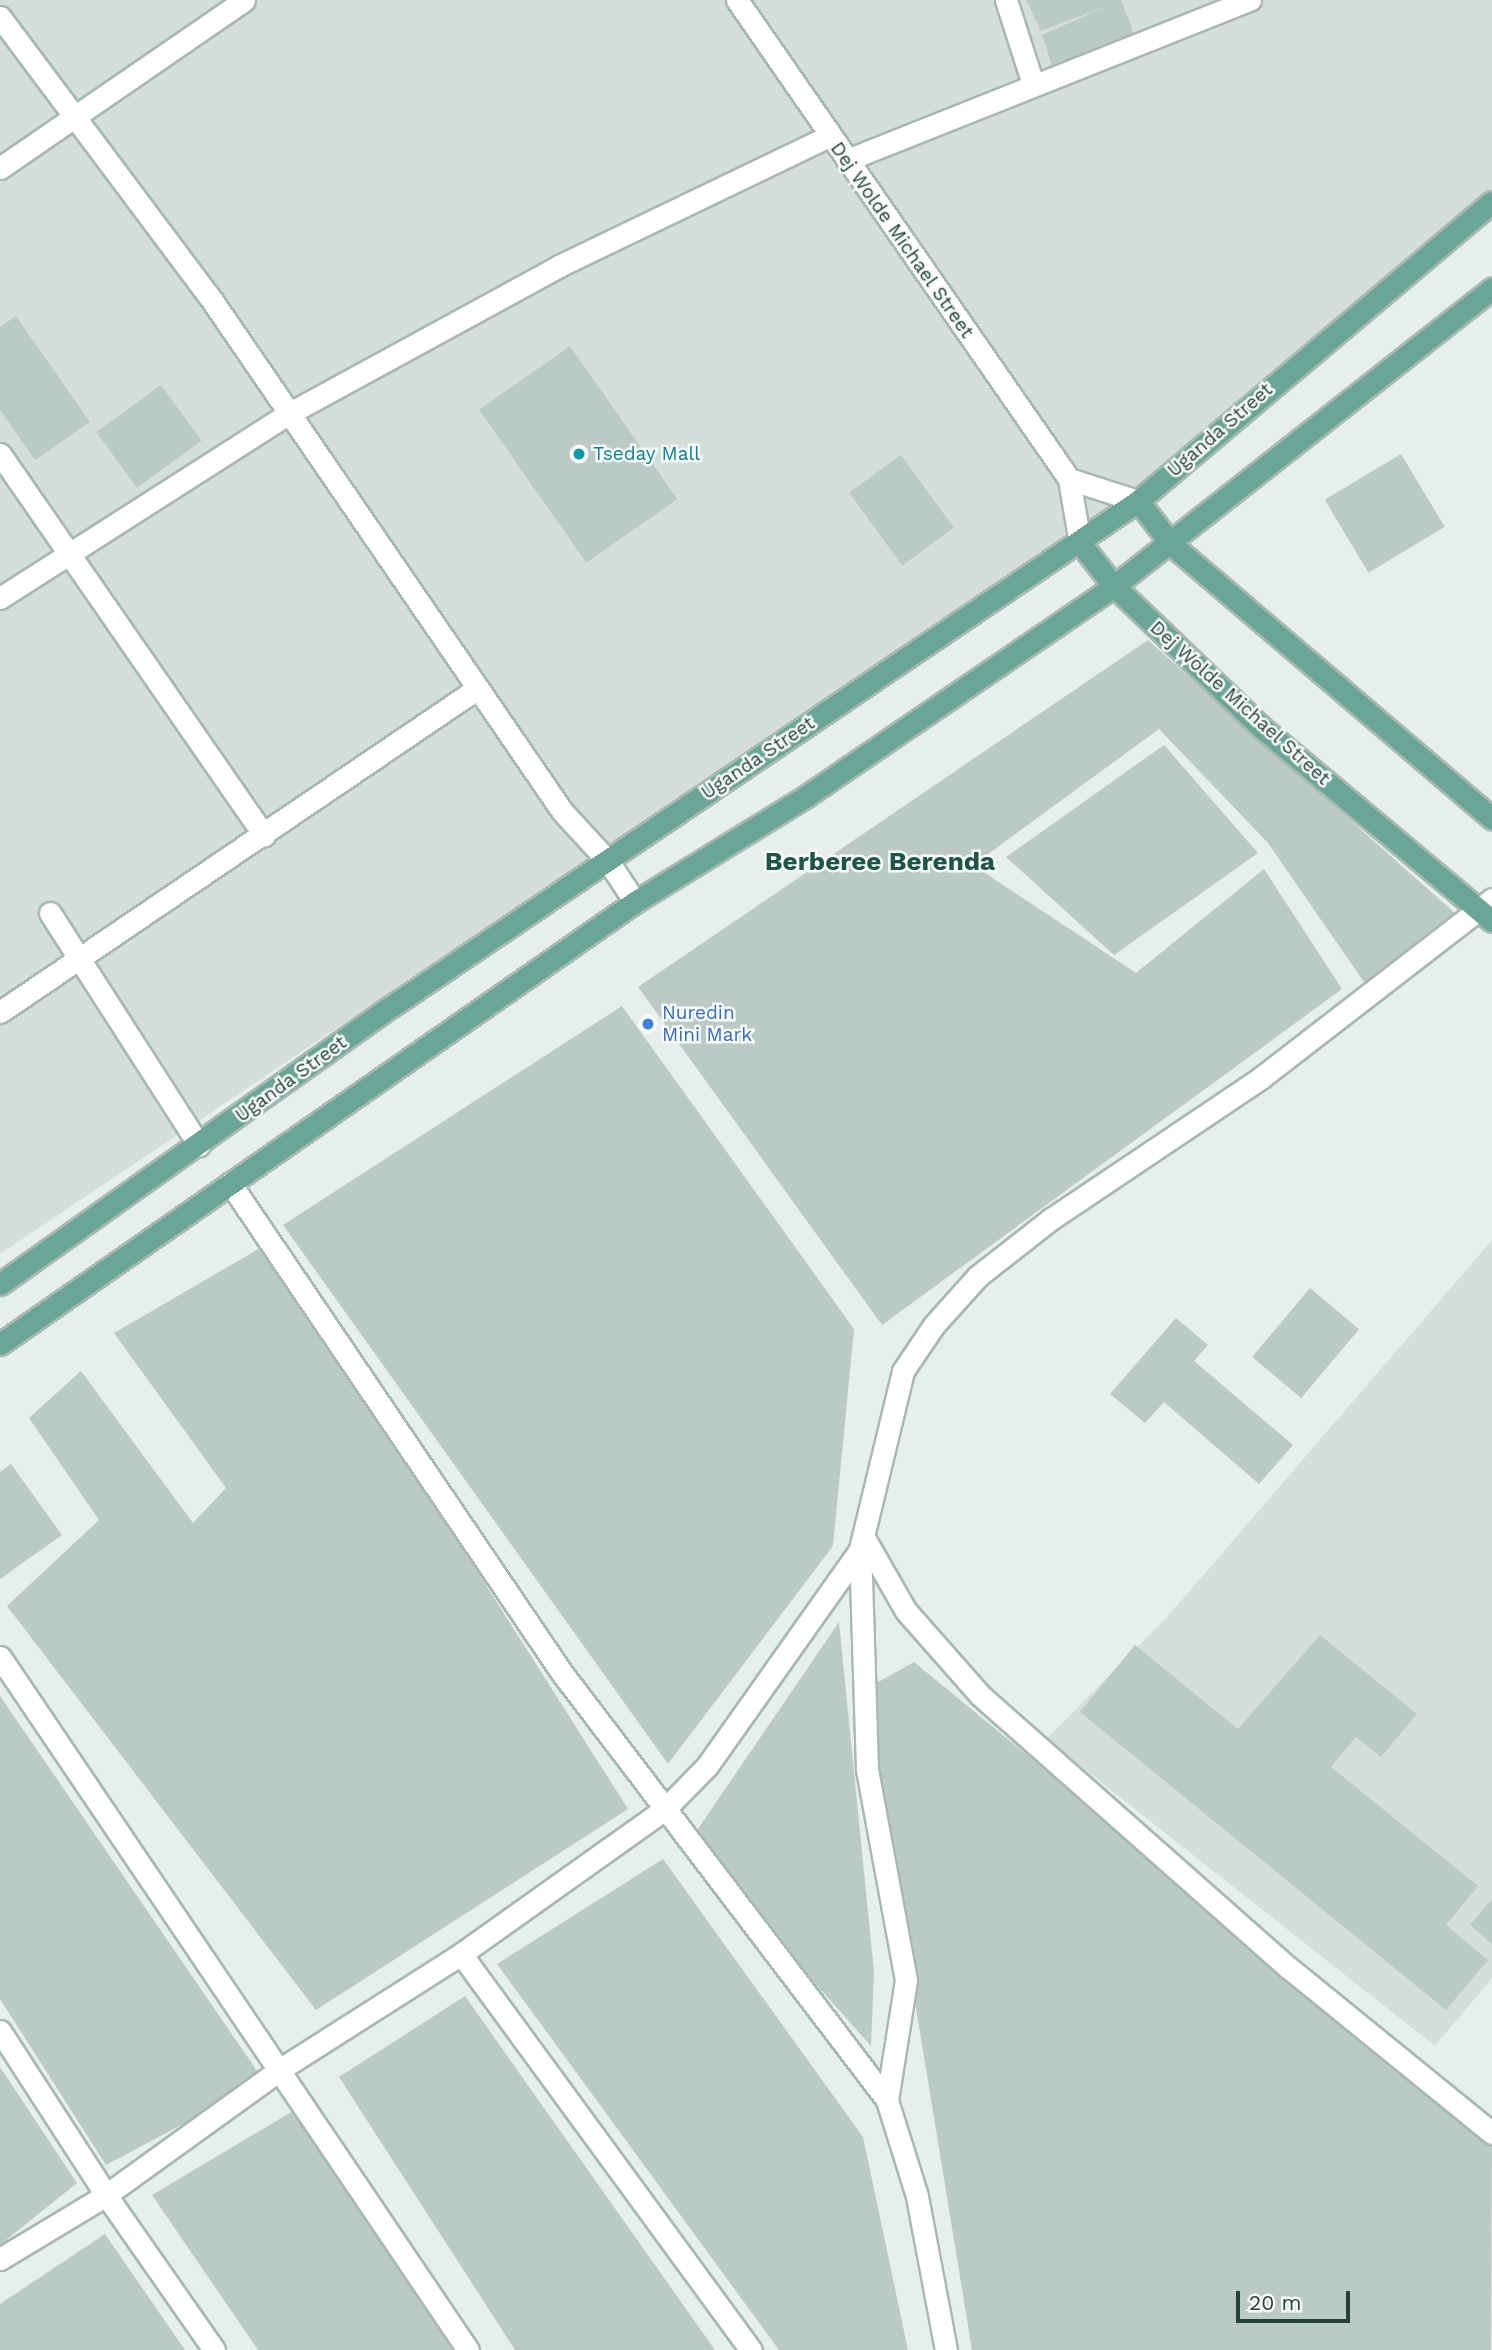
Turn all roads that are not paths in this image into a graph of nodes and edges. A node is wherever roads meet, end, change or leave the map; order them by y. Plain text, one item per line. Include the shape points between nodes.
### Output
1 (244, 0) edge
2 (737, 0) edge
3 (1006, 0) edge
4 (1250, 0) edge
5 (0, 17) edge
6 (1033, 84) junction
7 (76, 119) junction
8 (829, 136) junction
9 (847, 160) junction
10 (0, 168) edge
11 (1492, 202) edge
12 (1492, 289) edge
13 (288, 414) junction
14 (0, 454) edge
15 (1069, 479) junction
16 (1138, 501) junction
17 (1080, 543) junction
18 (1172, 545) junction
19 (68, 556) junction
20 (1114, 586) junction
21 (0, 598) edge
22 (478, 688) junction
23 (1492, 818) edge
24 (264, 835) junction
25 (608, 861) junction
26 (635, 902) junction
27 (1488, 910) edge
28 (50, 913) dead end
29 (80, 962) junction
30 (0, 1012) edge
31 (199, 1145) junction
32 (230, 1183) junction
33 (2, 1278) edge
34 (0, 1344) edge
35 (862, 1542) junction
36 (0, 1657) edge
37 (664, 1810) junction
38 (461, 1954) junction
39 (0, 2031) edge
40 (279, 2070) junction
41 (887, 2100) junction
42 (1492, 2133) edge
43 (106, 2195) junction
44 (0, 2259) edge
45 (214, 2350) edge
46 (468, 2350) edge
47 (751, 2350) edge
48 (946, 2350) edge

1 - 7 street
2 - 8 street, Dej Wolde Michael Street
3 - 6 street
4 - 6 street
5 - 7 street
6 - 9 street
7 - 10 street
7 - 13 street via 209,296
8 - 9 street, Dej Wolde Michael Street
8 - 13 street via 559,267
9 - 15 street, Dej Wolde Michael Street
11 - 16 main road, Uganda Street
12 - 18 main road
13 - 19 street
13 - 22 street
14 - 19 street
15 - 16 street
15 - 17 street, Dej Wolde Michael Street
16 - 17 main road, Uganda Street
16 - 18 main road
17 - 20 main road, Dej Wolde Michael Street
17 - 25 main road, Uganda Street
18 - 20 main road
18 - 23 main road
19 - 21 street
19 - 24 street
20 - 26 main road via 805,797
20 - 27 main road, Dej Wolde Michael Street via 1261,727
22 - 24 street
22 - 25 street via 562,811
24 - 29 street
25 - 26 street
25 - 31 main road, Uganda Street via 389,1008
26 - 32 main road
27 - 35 street via 1262,1077 1051,1219 978,1276 934,1325 903,1371
28 - 29 street
29 - 30 street
29 - 31 street
31 - 33 main road, Uganda Street
32 - 34 main road
32 - 37 street via 562,1673
35 - 37 street via 707,1766
35 - 41 street via 867,1769 905,1980
35 - 42 street via 905,1611 980,1695 1289,1968
36 - 40 street
37 - 38 street
37 - 41 street
38 - 40 street
38 - 47 street
39 - 43 street
40 - 43 street
40 - 46 street
41 - 48 street via 917,2196
43 - 44 street
43 - 45 street

